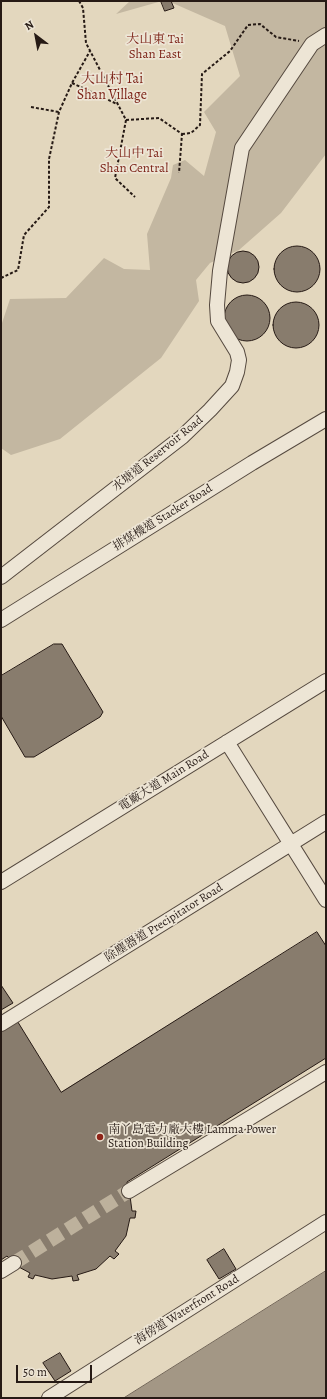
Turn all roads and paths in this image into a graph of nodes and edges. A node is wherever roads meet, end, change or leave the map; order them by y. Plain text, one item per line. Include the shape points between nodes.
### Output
1 (79, 1) edge
2 (326, 35) edge
3 (312, 44) junction
4 (90, 51) junction
5 (72, 83) junction
6 (118, 104) junction
7 (31, 107) dead end
8 (59, 112) junction
9 (126, 120) junction
10 (182, 134) junction
11 (180, 173) dead end
12 (135, 197) dead end
13 (1, 278) edge
14 (326, 419) edge
15 (1, 577) edge
16 (1, 620) edge
17 (326, 681) edge
18 (227, 742) junction
19 (326, 822) edge
20 (290, 844) junction
21 (1, 882) edge
22 (326, 900) edge
23 (1, 1024) edge
24 (326, 1072) edge
25 (129, 1191) tunnel mouth
26 (326, 1222) edge
27 (14, 1263) tunnel mouth
28 (1, 1271) edge
29 (49, 1398) edge

1 - 4 path via 83,8 86,43
2 - 3 street
3 - 10 path via 276,37 260,24 248,26 230,50 202,74 200,125 191,133
3 - 15 street, 水塘道 Reservoir Road via 242,148 220,271 217,305 218,321 237,352 239,360 232,386 182,437
4 - 5 path
4 - 6 path
5 - 6 path
5 - 8 path
6 - 9 path
7 - 8 path
8 - 13 path via 49,159 49,206 24,235 18,270
9 - 10 path via 159,118
9 - 12 path via 115,178
10 - 11 path
14 - 16 street, 排煤機道 Stacker Road
17 - 18 street, 電廠大道 Main Road
18 - 20 street
18 - 21 street, 電廠大道 Main Road
19 - 20 street, 除塵器道 Precipitator Road
20 - 22 street
20 - 23 street, 除塵器道 Precipitator Road
24 - 25 street
26 - 29 street, 海傍道 Waterfront Road
27 - 28 street

